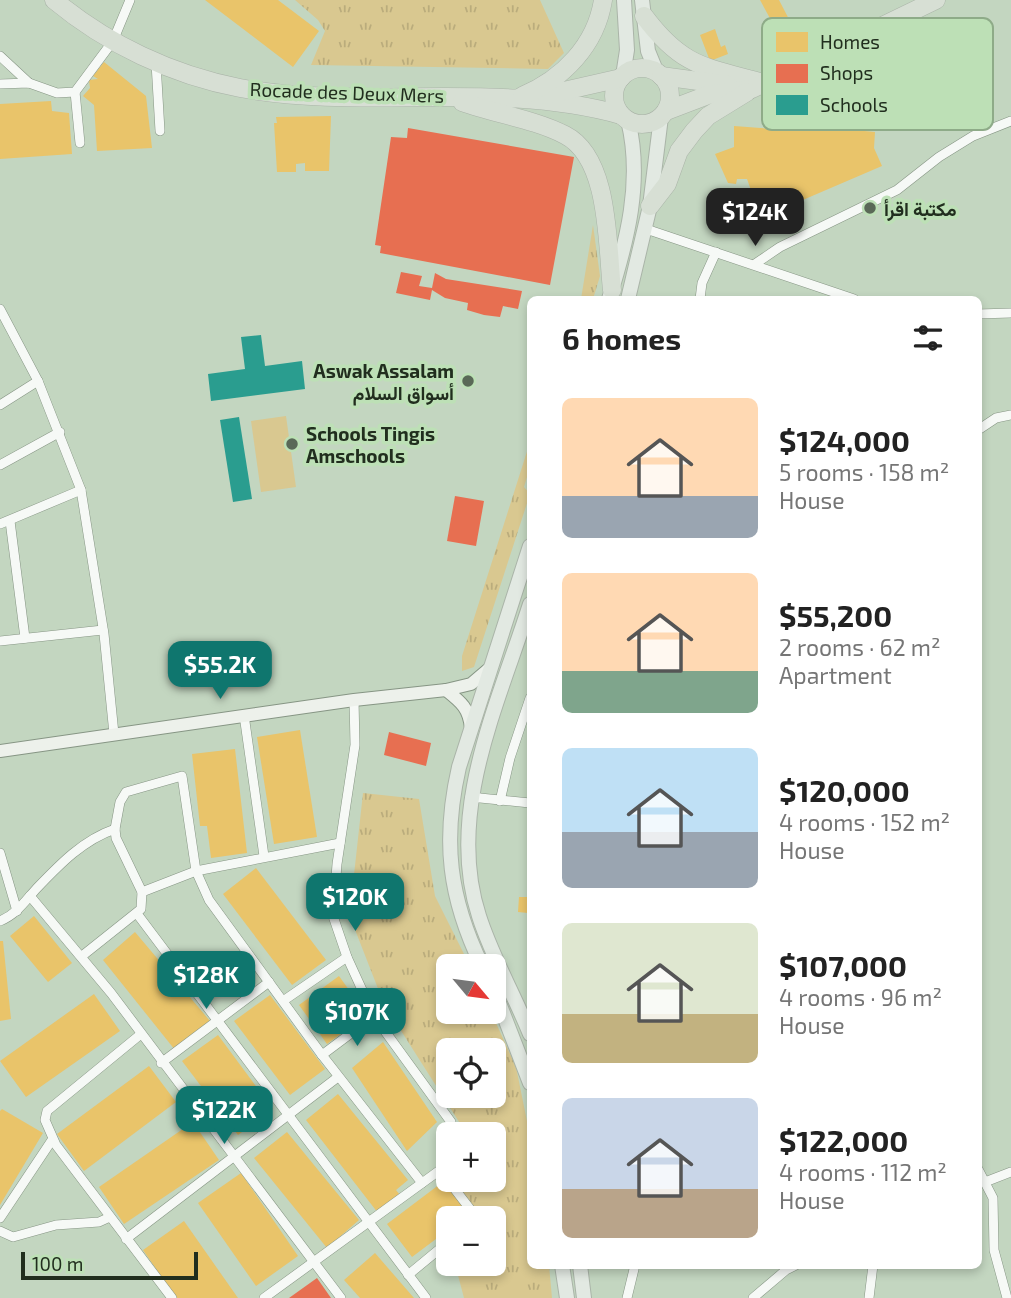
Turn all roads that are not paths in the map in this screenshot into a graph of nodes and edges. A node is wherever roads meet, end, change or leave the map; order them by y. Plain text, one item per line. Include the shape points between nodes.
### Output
1 (130, 0) edge
2 (603, 0) edge
3 (624, 0) edge
4 (936, 0) edge
5 (61, 2) edge
6 (643, 8) edge
7 (898, 18) edge
8 (113, 41) junction
9 (0, 56) edge
10 (156, 63) junction
11 (659, 74) junction
12 (622, 77) junction
13 (29, 83) junction
14 (762, 83) edge
15 (0, 84) edge
16 (758, 85) junction
17 (75, 92) junction
18 (449, 97) junction
19 (527, 97) junction
20 (664, 114) junction
21 (624, 118) junction
22 (1011, 121) edge
23 (993, 128) edge
24 (988, 130) edge
25 (160, 131) dead end
26 (80, 143) dead end
27 (650, 206) junction
28 (646, 229) junction
29 (716, 252) junction
30 (755, 264) junction
31 (616, 296) edge
32 (700, 296) edge
33 (846, 296) edge
34 (0, 309) edge
35 (1011, 313) edge
36 (982, 314) edge
37 (38, 382) junction
38 (0, 405) edge
39 (1011, 415) edge
40 (996, 418) junction
41 (982, 419) edge
42 (982, 427) edge
43 (60, 432) junction
44 (0, 465) edge
45 (81, 490) junction
46 (10, 521) junction
47 (0, 524) edge
48 (527, 555) edge
49 (527, 615) edge
50 (103, 630) junction
51 (24, 638) junction
52 (0, 641) edge
53 (491, 667) junction
54 (446, 690) junction
55 (354, 700) junction
56 (527, 707) edge
57 (244, 715) junction
58 (471, 729) junction
59 (114, 734) junction
60 (0, 751) edge
61 (470, 797) junction
62 (500, 801) junction
63 (527, 803) edge
64 (115, 829) junction
65 (340, 843) junction
66 (0, 853) edge
67 (264, 856) junction
68 (197, 871) junction
69 (142, 892) junction
70 (30, 896) junction
71 (17, 911) junction
72 (138, 915) junction
73 (0, 920) edge
74 (476, 954) edge
75 (82, 957) junction
76 (348, 957) junction
77 (269, 982) junction
78 (283, 1001) junction
79 (374, 1016) junction
80 (506, 1021) edge
81 (217, 1022) junction
82 (527, 1022) edge
83 (142, 1034) junction
84 (322, 1055) junction
85 (161, 1063) junction
86 (527, 1075) edge
87 (338, 1077) junction
88 (288, 1117) junction
89 (451, 1122) edge
90 (52, 1140) junction
91 (233, 1158) junction
92 (1011, 1172) edge
93 (436, 1173) edge
94 (982, 1176) edge
95 (985, 1182) junction
96 (422, 1183) junction
97 (457, 1192) edge
98 (468, 1206) edge
99 (110, 1217) junction
100 (0, 1218) edge
101 (367, 1223) junction
102 (0, 1231) edge
103 (126, 1239) junction
104 (436, 1252) edge
105 (314, 1262) junction
106 (563, 1269) edge
107 (580, 1269) edge
108 (634, 1269) edge
109 (788, 1269) edge
110 (871, 1269) edge
111 (408, 1275) junction
112 (172, 1298) edge
113 (264, 1298) edge
114 (341, 1298) edge
115 (426, 1298) edge
116 (567, 1298) edge
117 (584, 1298) edge
118 (627, 1298) edge
119 (753, 1298) edge
120 (869, 1298) edge
121 (1007, 1298) edge

1 - 8 street
2 - 19 highway via 592,38 555,79
3 - 12 main road via 627,50
4 - 7 highway, Rocade des Deux Mers
5 - 8 highway, Rocade des Deux Mers
6 - 11 main road via 648,51
6 - 16 highway via 666,45 685,58
8 - 10 highway, Rocade des Deux Mers
8 - 17 street
9 - 13 street
10 - 18 highway, Rocade des Deux Mers via 208,80 265,91
10 - 25 street
11 - 12 highway, Rocade des Deux Mers via 644,69
11 - 16 highway, Rocade des Deux Mers via 731,86
11 - 20 highway via 670,92
12 - 19 highway, Rocade des Deux Mers
12 - 21 highway via 614,99
13 - 15 street
13 - 17 street via 57,93
14 - 16 highway, Rocade des Deux Mers
16 - 20 highway, Rocade des Deux Mers via 708,95
16 - 27 highway via 708,116 694,131 678,151 667,184
17 - 26 street
18 - 19 highway, Rocade des Deux Mers
18 - 31 highway via 556,131 585,150 595,170
19 - 21 highway, Rocade des Deux Mers
20 - 21 highway, Rocade des Deux Mers via 645,124
20 - 27 main road
21 - 31 main road via 634,145 632,211
22 - 23 street
24 - 30 street via 939,157 897,190 780,247
27 - 28 main road
28 - 29 street
28 - 31 main road
29 - 30 street
29 - 32 street
30 - 33 street
34 - 37 street
35 - 36 street
37 - 38 street
37 - 43 street
39 - 40 street
40 - 41 street
40 - 42 street
43 - 44 street
43 - 45 street
45 - 46 street
45 - 50 street
46 - 47 street
46 - 51 street
48 - 53 main road
49 - 61 main road
50 - 51 street
50 - 59 street
51 - 52 street
53 - 54 street via 471,684
53 - 58 main road
54 - 55 street
54 - 58 street via 464,704
55 - 57 street
55 - 65 street via 355,745
56 - 62 street
57 - 59 street
57 - 67 street
58 - 74 main road via 452,798 450,855 464,928
59 - 60 street
61 - 62 street
61 - 82 main road via 468,853 478,914
62 - 63 street
64 - 68 street via 126,792 182,776
64 - 69 street
64 - 70 street via 78,848
65 - 67 street
65 - 76 street via 334,916
66 - 71 street
67 - 68 street
68 - 69 street
68 - 77 street via 209,900
69 - 72 street
70 - 71 street
70 - 75 street
71 - 73 street
72 - 75 street
72 - 81 street
75 - 83 street
76 - 78 street
76 - 79 street
77 - 78 street
77 - 81 street
78 - 84 street
79 - 84 street
79 - 89 street
80 - 86 main road
81 - 85 street
81 - 88 street
83 - 85 street
83 - 90 street via 47,1111
84 - 87 street
85 - 91 street
87 - 88 street
87 - 96 street
88 - 91 street
88 - 101 street
90 - 99 street
90 - 100 street
91 - 103 street
91 - 105 street
92 - 95 street
93 - 96 street
94 - 95 street
95 - 121 street via 993,1198 994,1250
96 - 101 street
97 - 98 street
99 - 102 street via 13,1237
99 - 103 street
101 - 105 street
101 - 111 street
103 - 112 street
104 - 111 street
105 - 113 street
105 - 114 street
106 - 116 main road
107 - 117 main road
108 - 118 street
109 - 119 street
110 - 120 street
111 - 115 street

